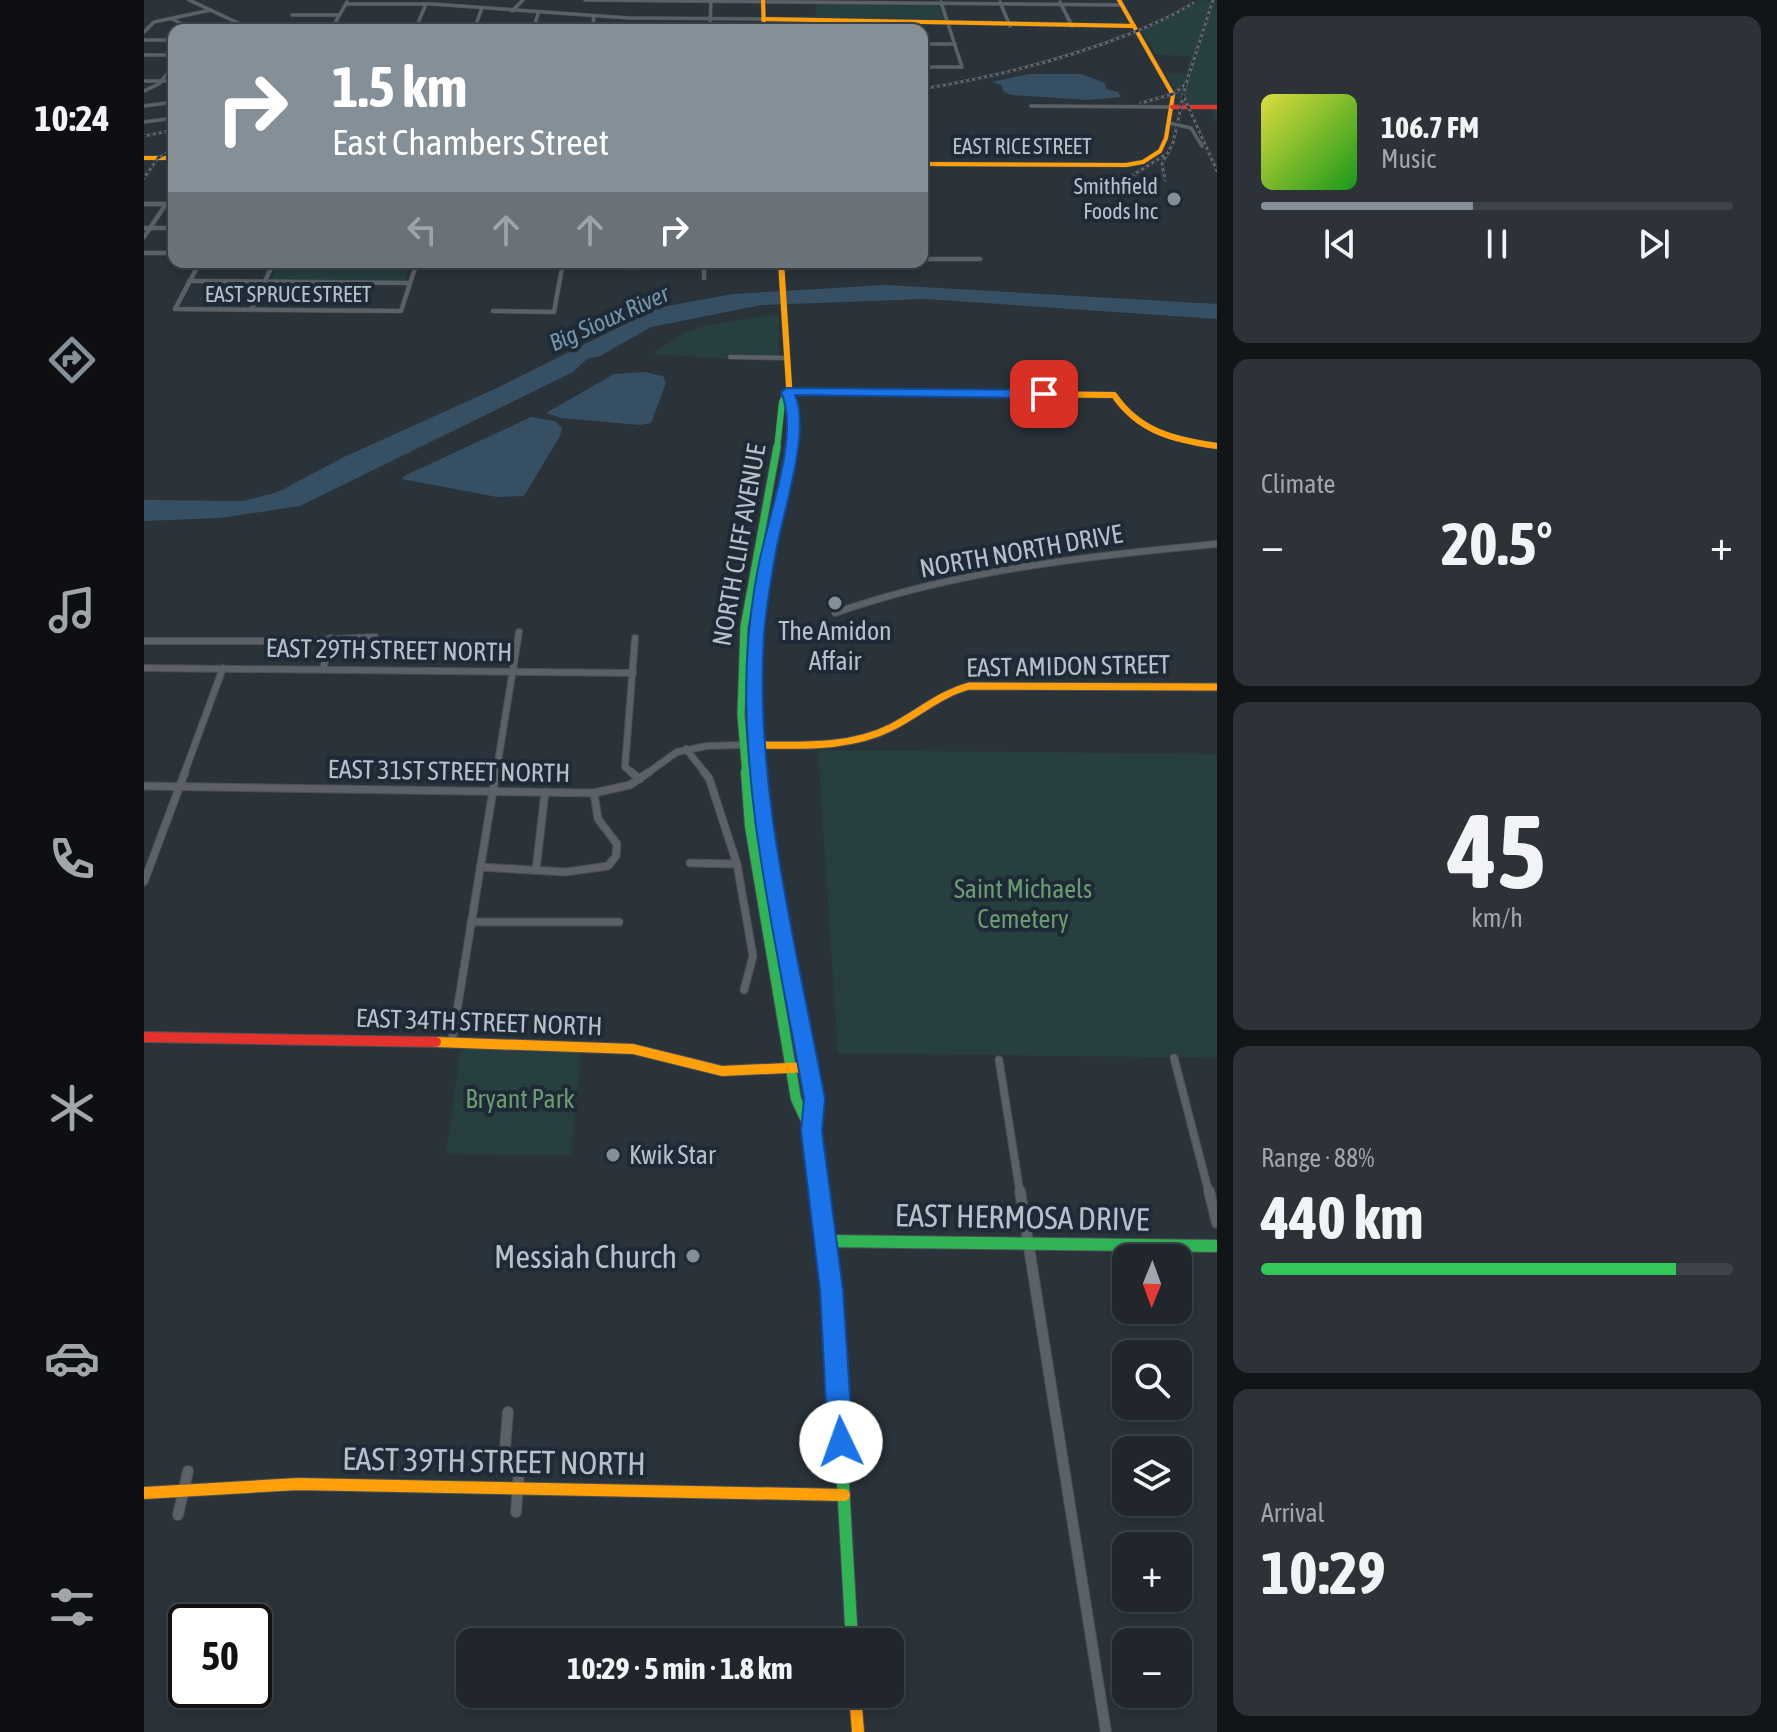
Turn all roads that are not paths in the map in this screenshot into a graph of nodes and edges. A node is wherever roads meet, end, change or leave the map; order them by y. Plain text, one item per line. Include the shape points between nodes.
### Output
1 (189, 0) edge
2 (463, 0) edge
3 (523, 0) edge
4 (585, 0) edge
5 (622, 1) edge
6 (711, 1) edge
7 (347, 2) edge
8 (763, 2) edge
9 (814, 2) edge
10 (867, 2) edge
11 (941, 2) edge
12 (1000, 2) edge
13 (1060, 2) edge
14 (1121, 2) edge
15 (426, 4) junction
16 (456, 6) junction
17 (482, 8) junction
18 (211, 10) junction
19 (512, 11) junction
20 (538, 14) junction
21 (292, 15) dead end
22 (339, 15) junction
23 (594, 17) junction
24 (170, 18) junction
25 (619, 18) junction
26 (652, 18) junction
27 (710, 19) junction
28 (947, 22) junction
29 (182, 24) edge
30 (240, 24) edge
31 (334, 24) edge
32 (418, 24) edge
33 (476, 24) edge
34 (535, 24) edge
35 (593, 24) edge
36 (652, 24) edge
37 (710, 24) edge
38 (763, 24) edge
39 (916, 24) edge
40 (1010, 26) junction
41 (1072, 26) junction
42 (1134, 26) junction
43 (144, 32) edge
44 (144, 40) edge
45 (168, 40) edge
46 (928, 44) edge
47 (955, 44) junction
48 (144, 55) edge
49 (168, 55) edge
50 (928, 67) edge
51 (168, 74) edge
52 (144, 81) edge
53 (163, 81) junction
54 (168, 81) edge
55 (144, 91) edge
56 (168, 103) edge
57 (144, 106) edge
58 (1031, 106) dead end
59 (1172, 107) junction
60 (1217, 107) edge
61 (168, 119) edge
62 (144, 122) edge
63 (1169, 123) junction
64 (1202, 146) dead end
65 (144, 158) edge
66 (168, 158) edge
67 (928, 164) edge
68 (144, 204) edge
69 (166, 204) joint
70 (147, 228) edge
71 (168, 228) edge
72 (144, 237) edge
73 (144, 253) edge
74 (168, 253) edge
75 (928, 259) edge
76 (980, 259) dead end
77 (197, 268) edge
78 (271, 268) edge
79 (415, 268) edge
80 (562, 268) edge
81 (704, 268) edge
82 (781, 268) edge
83 (704, 278) dead end
84 (189, 281) junction
85 (264, 282) junction
86 (410, 283) junction
87 (251, 310) junction
88 (493, 311) dead end
89 (730, 357) dead end
90 (786, 358) junction
91 (787, 392) junction
92 (1217, 446) edge
93 (1217, 544) edge
94 (835, 613) dead end
95 (519, 632) dead end
96 (375, 637) dead end
97 (331, 638) junction
98 (635, 638) dead end
99 (144, 641) edge
100 (144, 668) edge
101 (223, 668) junction
102 (323, 669) junction
103 (512, 672) junction
104 (633, 673) junction
105 (1217, 687) edge
106 (742, 745) junction
107 (756, 745) junction
108 (686, 749) junction
109 (640, 779) junction
110 (144, 786) edge
111 (179, 787) junction
112 (493, 792) junction
113 (545, 792) junction
114 (594, 793) junction
115 (690, 863) dead end
116 (737, 864) junction
117 (480, 867) junction
118 (536, 870) junction
119 (144, 882) edge
120 (471, 922) junction
121 (619, 922) dead end
122 (744, 990) dead end
123 (144, 1037) edge
124 (452, 1041) junction
125 (1174, 1058) dead end
126 (999, 1060) dead end
127 (809, 1067) junction
128 (792, 1068) junction
129 (811, 1131) junction
130 (1217, 1223) edge
131 (827, 1241) junction
132 (1028, 1243) junction
133 (1217, 1246) edge
134 (508, 1412) dead end
135 (188, 1471) dead end
136 (519, 1487) junction
137 (183, 1491) junction
138 (144, 1493) edge
139 (844, 1495) junction
140 (516, 1512) dead end
141 (178, 1515) dead end
142 (851, 1628) edge
143 (856, 1708) edge
144 (858, 1732) edge
145 (1106, 1732) edge

1 - 18 street
2 - 16 street
3 - 19 street
4 - 5 street
5 - 6 street
5 - 25 street
6 - 8 street
6 - 27 street
7 - 15 street
7 - 22 street
8 - 9 street
8 - 38 street
9 - 10 street
10 - 11 street
11 - 12 street
11 - 28 street
12 - 13 street
12 - 40 street
13 - 14 street
13 - 41 street
14 - 42 street
15 - 16 street
15 - 32 street
16 - 17 street
17 - 19 street
17 - 33 street
18 - 24 street
18 - 30 street
19 - 20 street
20 - 23 street
20 - 34 street
21 - 22 street
22 - 31 street
23 - 25 street
23 - 35 street
24 - 29 street
24 - 43 street via 154,22
25 - 26 street
26 - 27 street
26 - 36 street
27 - 37 street
27 - 38 street
28 - 39 street
28 - 40 street
28 - 47 street
40 - 41 street
41 - 42 street
42 - 59 street via 1172,90
44 - 45 street
46 - 47 street
47 - 50 street via 962,67
48 - 49 street
51 - 53 street
52 - 53 street
53 - 54 street
53 - 55 street
56 - 57 street
58 - 59 street
59 - 60 street
59 - 63 street
61 - 62 street
63 - 64 street via 1191,128
63 - 67 street, EAST RICE STREET via 1158,154 1143,162
65 - 66 street
68 - 69 street
69 - 70 street
70 - 71 street
70 - 72 street
73 - 74 street
75 - 76 street
77 - 84 street
78 - 85 street
79 - 86 street
80 - 88 street via 554,312
81 - 83 street
82 - 90 street, NORTH CLIFF AVENUE
84 - 85 street
84 - 87 street, EAST SPRUCE STREET via 175,309
85 - 86 street
85 - 87 street
86 - 87 street, EAST SPRUCE STREET via 401,311
89 - 90 street
90 - 91 street, NORTH CLIFF AVENUE
91 - 92 street via 1114,395 1125,414 1144,426
91 - 106 street, NORTH CLIFF AVENUE via 775,476 746,604
91 - 107 street, NORTH CLIFF AVENUE via 792,413 788,468 757,625
93 - 94 street, NORTH NORTH DRIVE via 1056,560 886,595
95 - 103 street
96 - 97 street
97 - 99 street
97 - 102 street
98 - 104 street
100 - 101 street, EAST 29TH STREET NORTH
101 - 102 street, EAST 29TH STREET NORTH
101 - 111 street
102 - 103 street, EAST 29TH STREET NORTH
103 - 104 street, EAST 29TH STREET NORTH
103 - 112 street
104 - 109 street via 625,767
105 - 107 street, EAST AMIDON STREET via 969,686 933,697 892,728 870,736
106 - 107 street, EAST AMIDON STREET
106 - 108 street, EAST 31ST STREET NORTH
106 - 128 street, NORTH CLIFF AVENUE via 750,827
107 - 127 street, NORTH CLIFF AVENUE via 772,868
108 - 109 street, EAST 31ST STREET NORTH
108 - 116 street via 709,778
109 - 114 street, EAST 31ST STREET NORTH
110 - 111 street, EAST 31ST STREET NORTH
111 - 112 street, EAST 31ST STREET NORTH
111 - 119 street
112 - 113 street, EAST 31ST STREET NORTH
112 - 117 street
113 - 114 street, EAST 31ST STREET NORTH
113 - 118 street
114 - 118 street via 598,819 617,844 616,858 606,867 582,872
115 - 116 street
116 - 122 street via 753,956
117 - 118 street
117 - 120 street
120 - 121 street
120 - 124 street
123 - 124 street, EAST 34TH STREET NORTH
124 - 128 street, EAST 34TH STREET NORTH via 633,1049 722,1071
125 - 130 street
126 - 132 street
127 - 128 street, EAST 34TH STREET NORTH
127 - 129 street, NORTH CLIFF AVENUE via 815,1099
128 - 129 street, NORTH CLIFF AVENUE via 796,1099
129 - 131 street, NORTH CLIFF AVENUE
131 - 132 street, EAST HERMOSA DRIVE
131 - 139 street, NORTH CLIFF AVENUE
132 - 133 street, EAST HERMOSA DRIVE
132 - 145 street
134 - 136 street via 505,1448 518,1467
135 - 137 street
136 - 137 street, EAST 39TH STREET NORTH via 298,1484
136 - 139 street, EAST 39TH STREET NORTH
136 - 140 street
137 - 138 street, EAST 39TH STREET NORTH
137 - 141 street
139 - 142 street, NORTH CLIFF AVENUE
143 - 144 street

